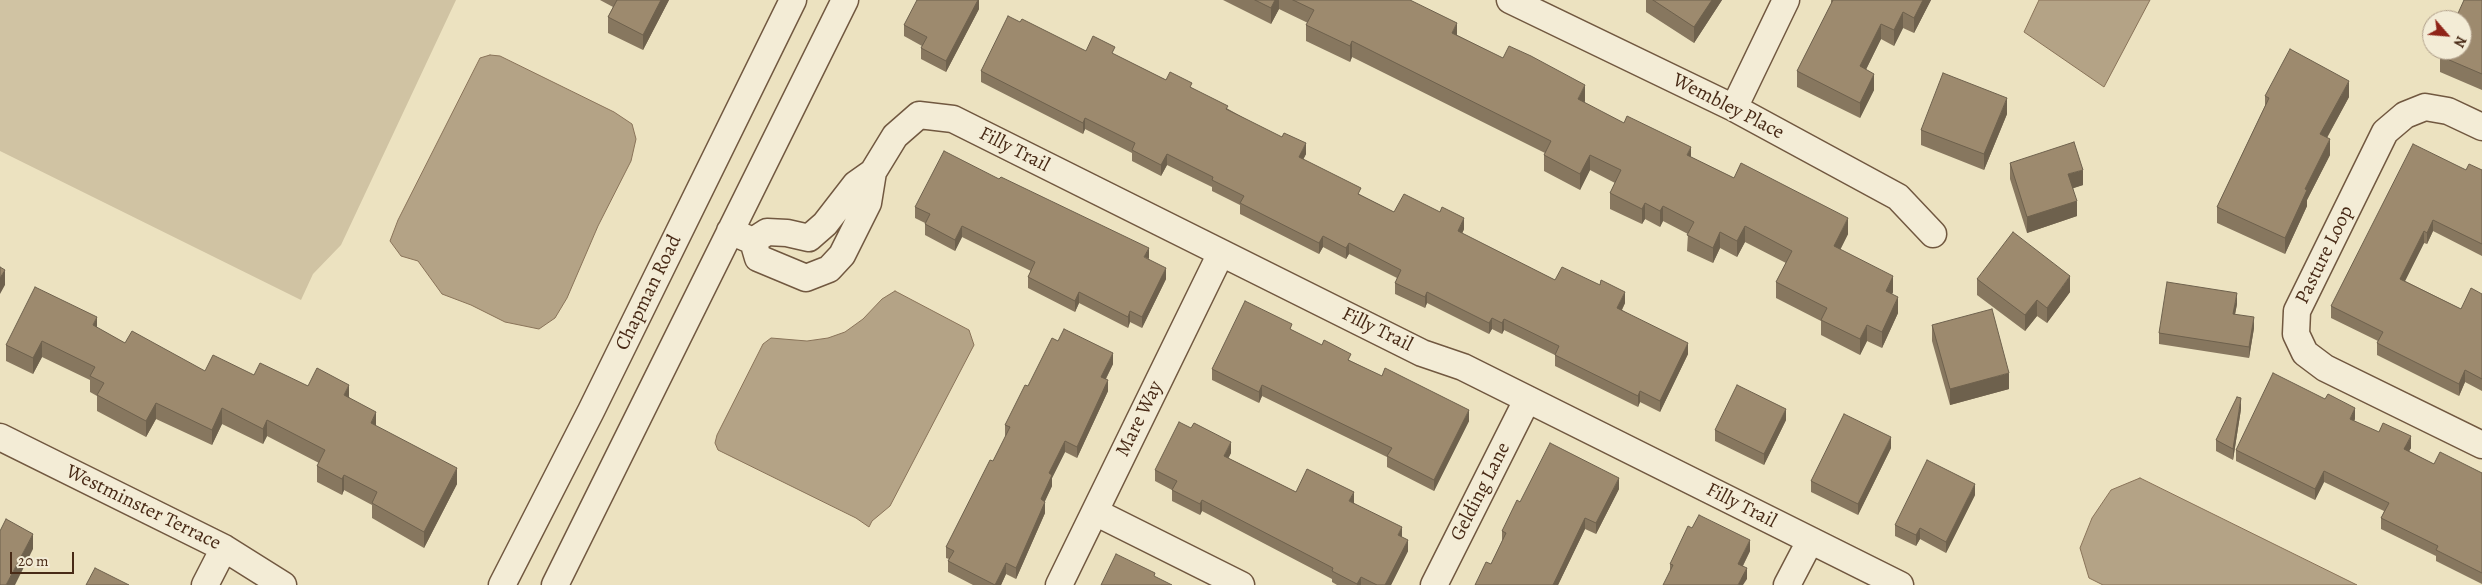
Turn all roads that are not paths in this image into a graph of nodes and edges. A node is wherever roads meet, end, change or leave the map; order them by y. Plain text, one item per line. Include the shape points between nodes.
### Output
1 (793, 0) edge
2 (845, 0) edge
3 (1510, 0) edge
4 (1786, 0) edge
5 (1734, 108) junction
6 (2482, 128) edge
7 (873, 172) junction
8 (1933, 234) dead end
9 (742, 236) junction
10 (809, 238) junction
11 (1221, 253) junction
12 (806, 278) junction
13 (1527, 400) junction
14 (0, 437) edge
15 (2482, 445) edge
16 (1095, 512) junction
17 (1810, 541) junction
18 (224, 548) junction
19 (205, 585) edge
20 (283, 585) edge
21 (502, 585) edge
22 (556, 585) edge
23 (1059, 585) edge
24 (1241, 585) edge
25 (1434, 585) edge
26 (1787, 585) edge
27 (1900, 585) edge

1 - 21 street, Chapman Road
2 - 9 street
3 - 5 street, Wembley Place
4 - 5 street
5 - 8 street, Wembley Place via 1898,197
6 - 15 street, Pasture Loop via 2448,111 2426,107 2405,115 2385,132 2298,311 2296,334 2305,354 2325,368
7 - 10 street via 856,184 825,224
7 - 11 street, Filly Trail via 895,136 919,115 953,119
7 - 12 street via 868,203 842,255 829,269
9 - 10 street via 767,232
9 - 12 street via 758,258
9 - 22 street
10 - 12 street
11 - 13 street, Filly Trail via 1422,353 1463,367
11 - 16 street, Mare Way
13 - 17 street, Filly Trail
13 - 25 street, Gelding Lane
14 - 18 street, Westminster Terrace
16 - 23 street, Mare Way
16 - 24 street
17 - 26 street
17 - 27 street, Filly Trail
18 - 19 street
18 - 20 street, Westminster Terrace

